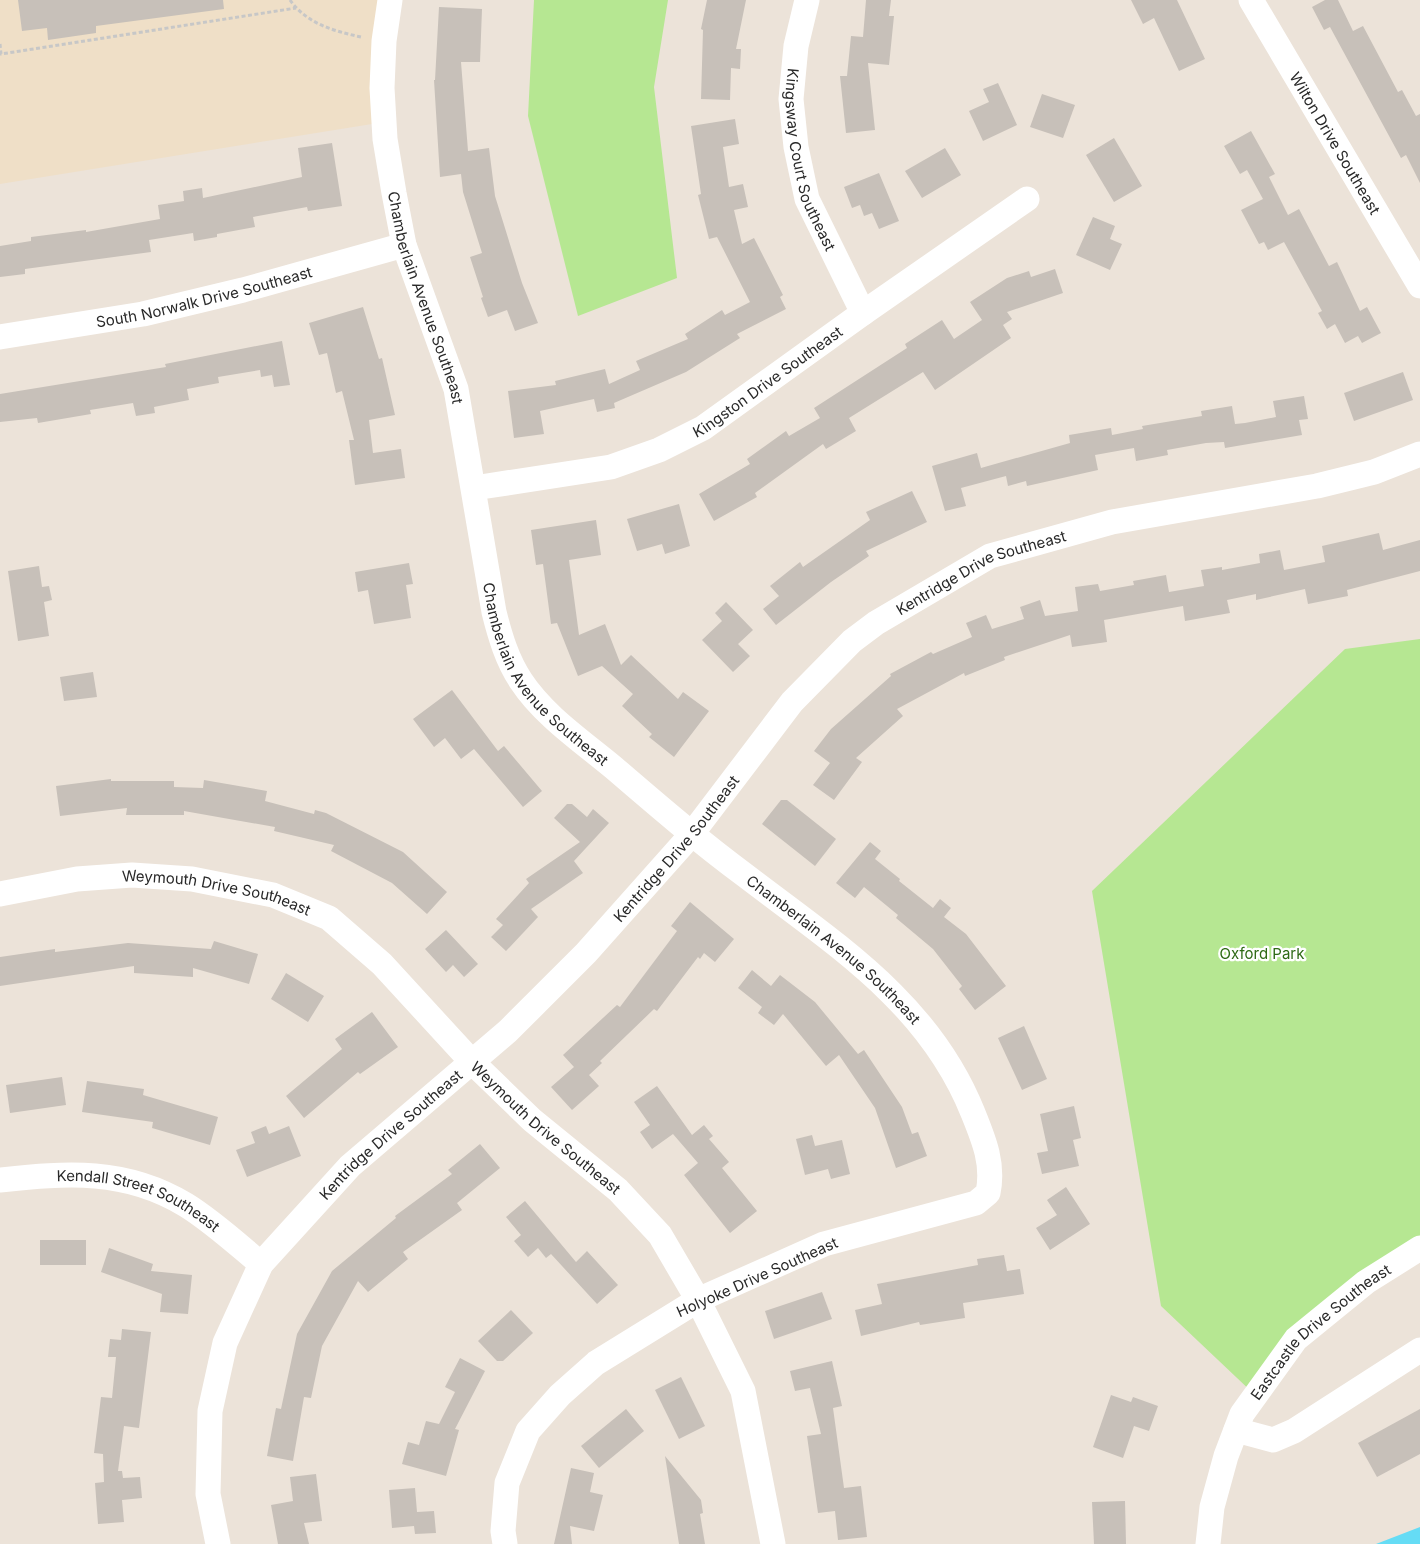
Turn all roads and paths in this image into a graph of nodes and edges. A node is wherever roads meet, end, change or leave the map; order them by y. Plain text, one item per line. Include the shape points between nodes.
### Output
1 (290, 0) edge
2 (390, 0) edge
3 (807, 0) edge
4 (1251, 0) edge
5 (296, 8) junction
6 (361, 37) dead end
7 (0, 44) edge
8 (1027, 199) dead end
9 (404, 245) junction
10 (1420, 286) edge
11 (863, 312) junction
12 (0, 336) edge
13 (1420, 454) edge
14 (474, 488) junction
15 (691, 835) junction
16 (0, 894) edge
17 (472, 1062) junction
18 (0, 1180) edge
19 (988, 1193) joint
20 (1420, 1248) edge
21 (261, 1264) junction
22 (698, 1300) junction
23 (1420, 1350) edge
24 (1236, 1430) junction
25 (218, 1544) edge
26 (505, 1544) edge
27 (773, 1544) edge
28 (1208, 1544) edge

1 - 5 path
2 - 9 street, Chamberlain Avenue Southeast via 382,88 385,139
3 - 11 street, Kingsway Court Southeast via 796,46 791,99 796,147 807,199
4 - 10 street, Wilton Drive Southeast
5 - 6 path via 331,30
5 - 7 path via 2,54
8 - 11 street, Kingston Drive Southeast
9 - 12 street, South Norwalk Drive Southeast via 143,314
9 - 14 street, Chamberlain Avenue Southeast via 456,389
11 - 14 street, Kingston Drive Southeast via 703,428 659,450 611,468
13 - 15 street, Kentridge Drive Southeast via 1374,472 1317,486 1112,522 990,556 876,623 852,641 792,702
14 - 15 street, Chamberlain Avenue Southeast via 494,612 503,646 522,682 546,710
15 - 17 street, Kentridge Drive Southeast via 586,953
15 - 19 street, Chamberlain Avenue Southeast via 888,987 924,1028 948,1062 985,1144 991,1178
16 - 17 street, Weymouth Drive Southeast via 77,879 132,875 192,879 274,895 329,918 382,964
17 - 21 street, Kentridge Drive Southeast via 350,1166
17 - 22 street, Weymouth Drive Southeast via 532,1120 618,1190 660,1235
18 - 21 street, Kendall Street Southeast via 88,1174 153,1188 187,1205
19 - 22 street, Holyoke Drive Southeast via 976,1203 824,1244
20 - 24 street, Eastcastle Drive Southeast via 1366,1282 1296,1339 1242,1414
21 - 25 street, Kentridge Drive Southeast via 225,1343 210,1411 208,1494
22 - 26 street, Holyoke Drive Southeast via 596,1363 560,1395 528,1431 507,1483
22 - 27 street, Weymouth Drive Southeast via 742,1391
23 - 24 street via 1287,1434 1273,1440
24 - 28 street, Eastcastle Drive Southeast via 1212,1507

